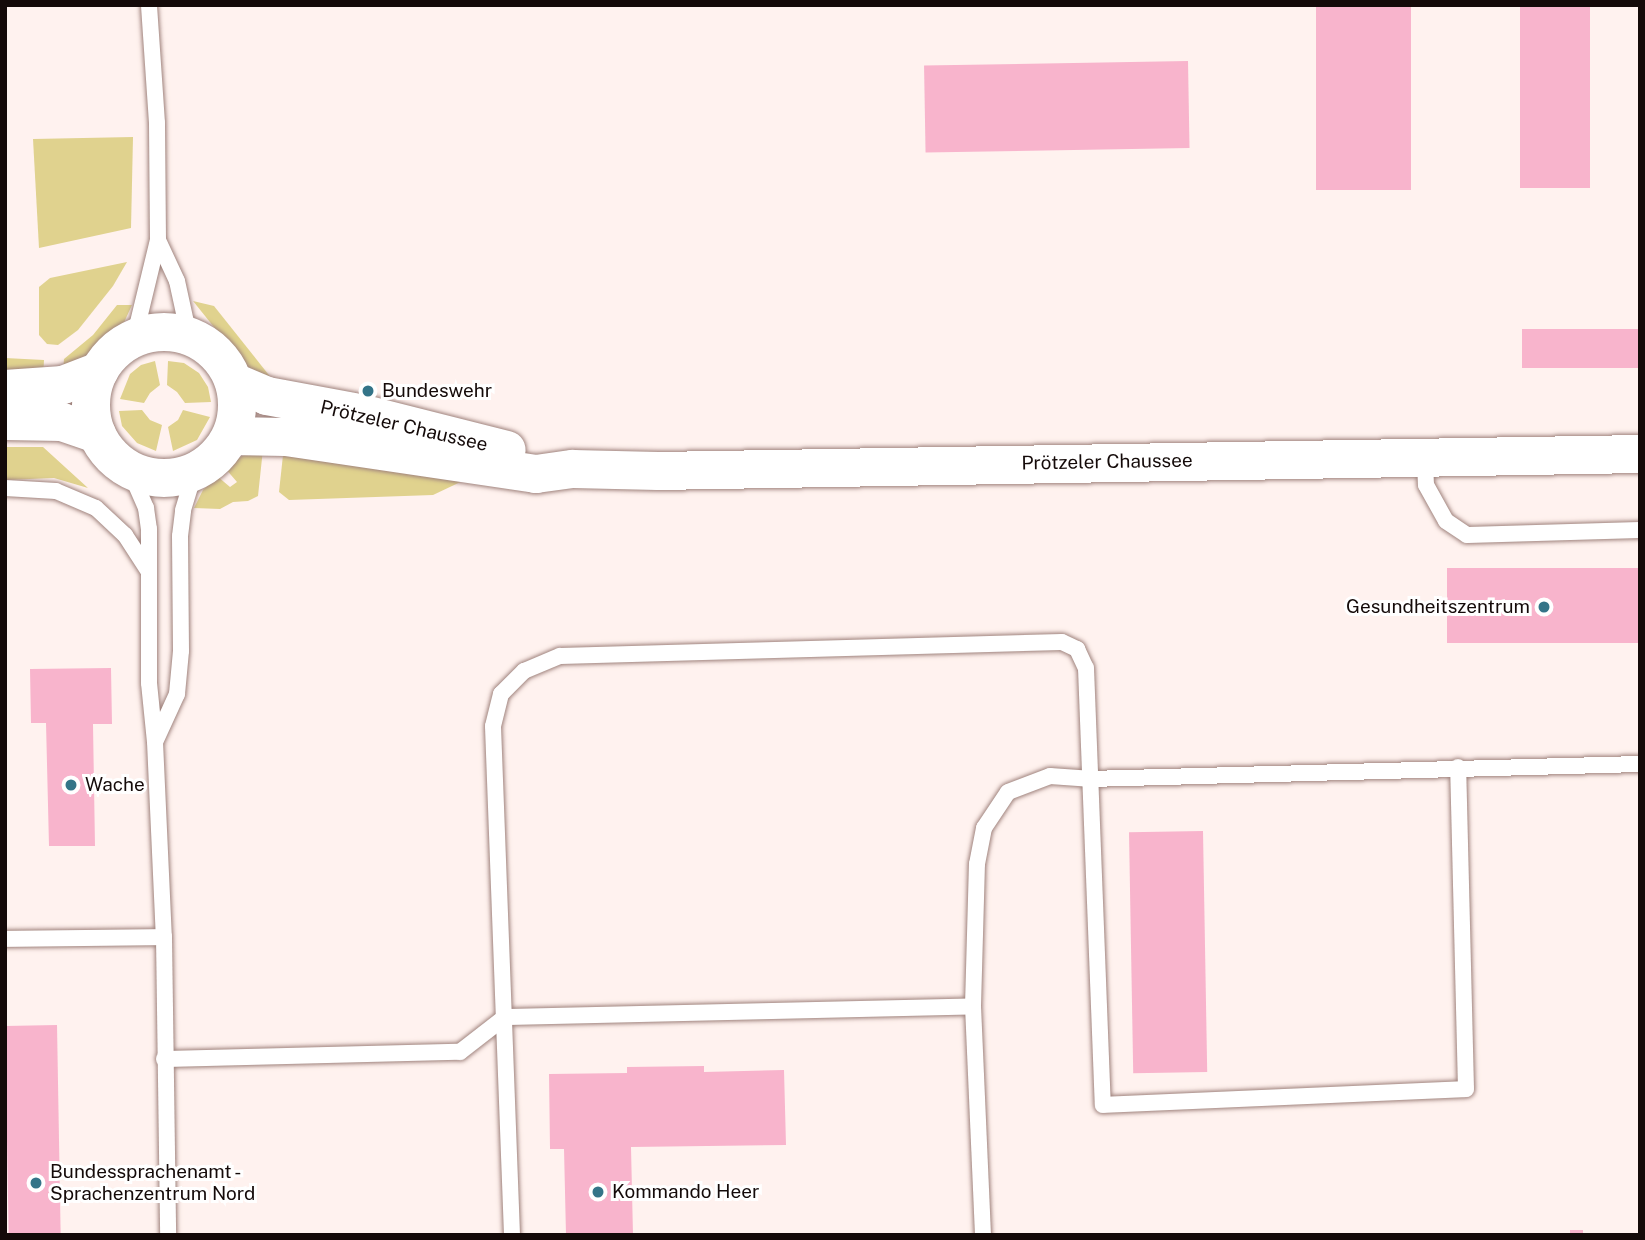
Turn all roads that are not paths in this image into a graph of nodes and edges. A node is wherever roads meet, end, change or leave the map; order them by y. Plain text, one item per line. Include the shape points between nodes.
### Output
1 (149, 5) edge
2 (158, 240) junction
3 (189, 336) junction
4 (134, 339) junction
5 (99, 370) junction
6 (234, 382) junction
7 (5, 389) edge
8 (5, 421) edge
9 (97, 434) junction
10 (231, 436) junction
11 (1640, 454) edge
12 (1425, 456) junction
13 (129, 469) junction
14 (573, 469) junction
15 (194, 474) junction
16 (5, 488) edge
17 (1640, 530) edge
18 (149, 572) junction
19 (155, 742) junction
20 (1640, 764) edge
21 (1458, 767) junction
22 (1089, 779) junction
23 (163, 937) junction
24 (5, 939) edge
25 (973, 1006) junction
26 (505, 1017) junction
27 (164, 1059) junction
28 (168, 1235) edge
29 (512, 1235) edge
30 (983, 1235) edge

1 - 2 lane via 157,122
2 - 3 lane via 177,281
2 - 4 lane
3 - 4 main road via 156,332
3 - 6 main road via 217,354
4 - 5 main road
5 - 7 main road via 63,385
5 - 9 main road via 90,405
6 - 10 main road via 237,415
6 - 14 main road, Prötzeler Chaussee via 267,396 451,434
8 - 9 main road via 62,422
9 - 13 main road via 111,456
10 - 14 main road, Prötzeler Chaussee via 286,437 536,474
10 - 15 main road via 219,454
11 - 12 main road, Prötzeler Chaussee
12 - 14 main road, Prötzeler Chaussee
12 - 17 lane via 1426,485 1446,521 1467,535
13 - 15 main road via 161,479
13 - 18 lane via 146,508
15 - 19 lane via 180,536 177,695
16 - 18 lane via 56,491 96,508 125,535
18 - 19 lane via 149,683
19 - 23 lane
20 - 21 lane
21 - 22 lane
21 - 22 lane via 1466,1088 1103,1105
22 - 25 lane via 1049,776 1008,792 984,828 977,864
22 - 26 lane via 1086,668 1077,649 1062,642 560,656 524,671 501,694 493,726
23 - 24 lane
23 - 27 lane
25 - 26 lane
25 - 30 lane
26 - 27 lane via 460,1052
26 - 29 lane
27 - 28 lane

